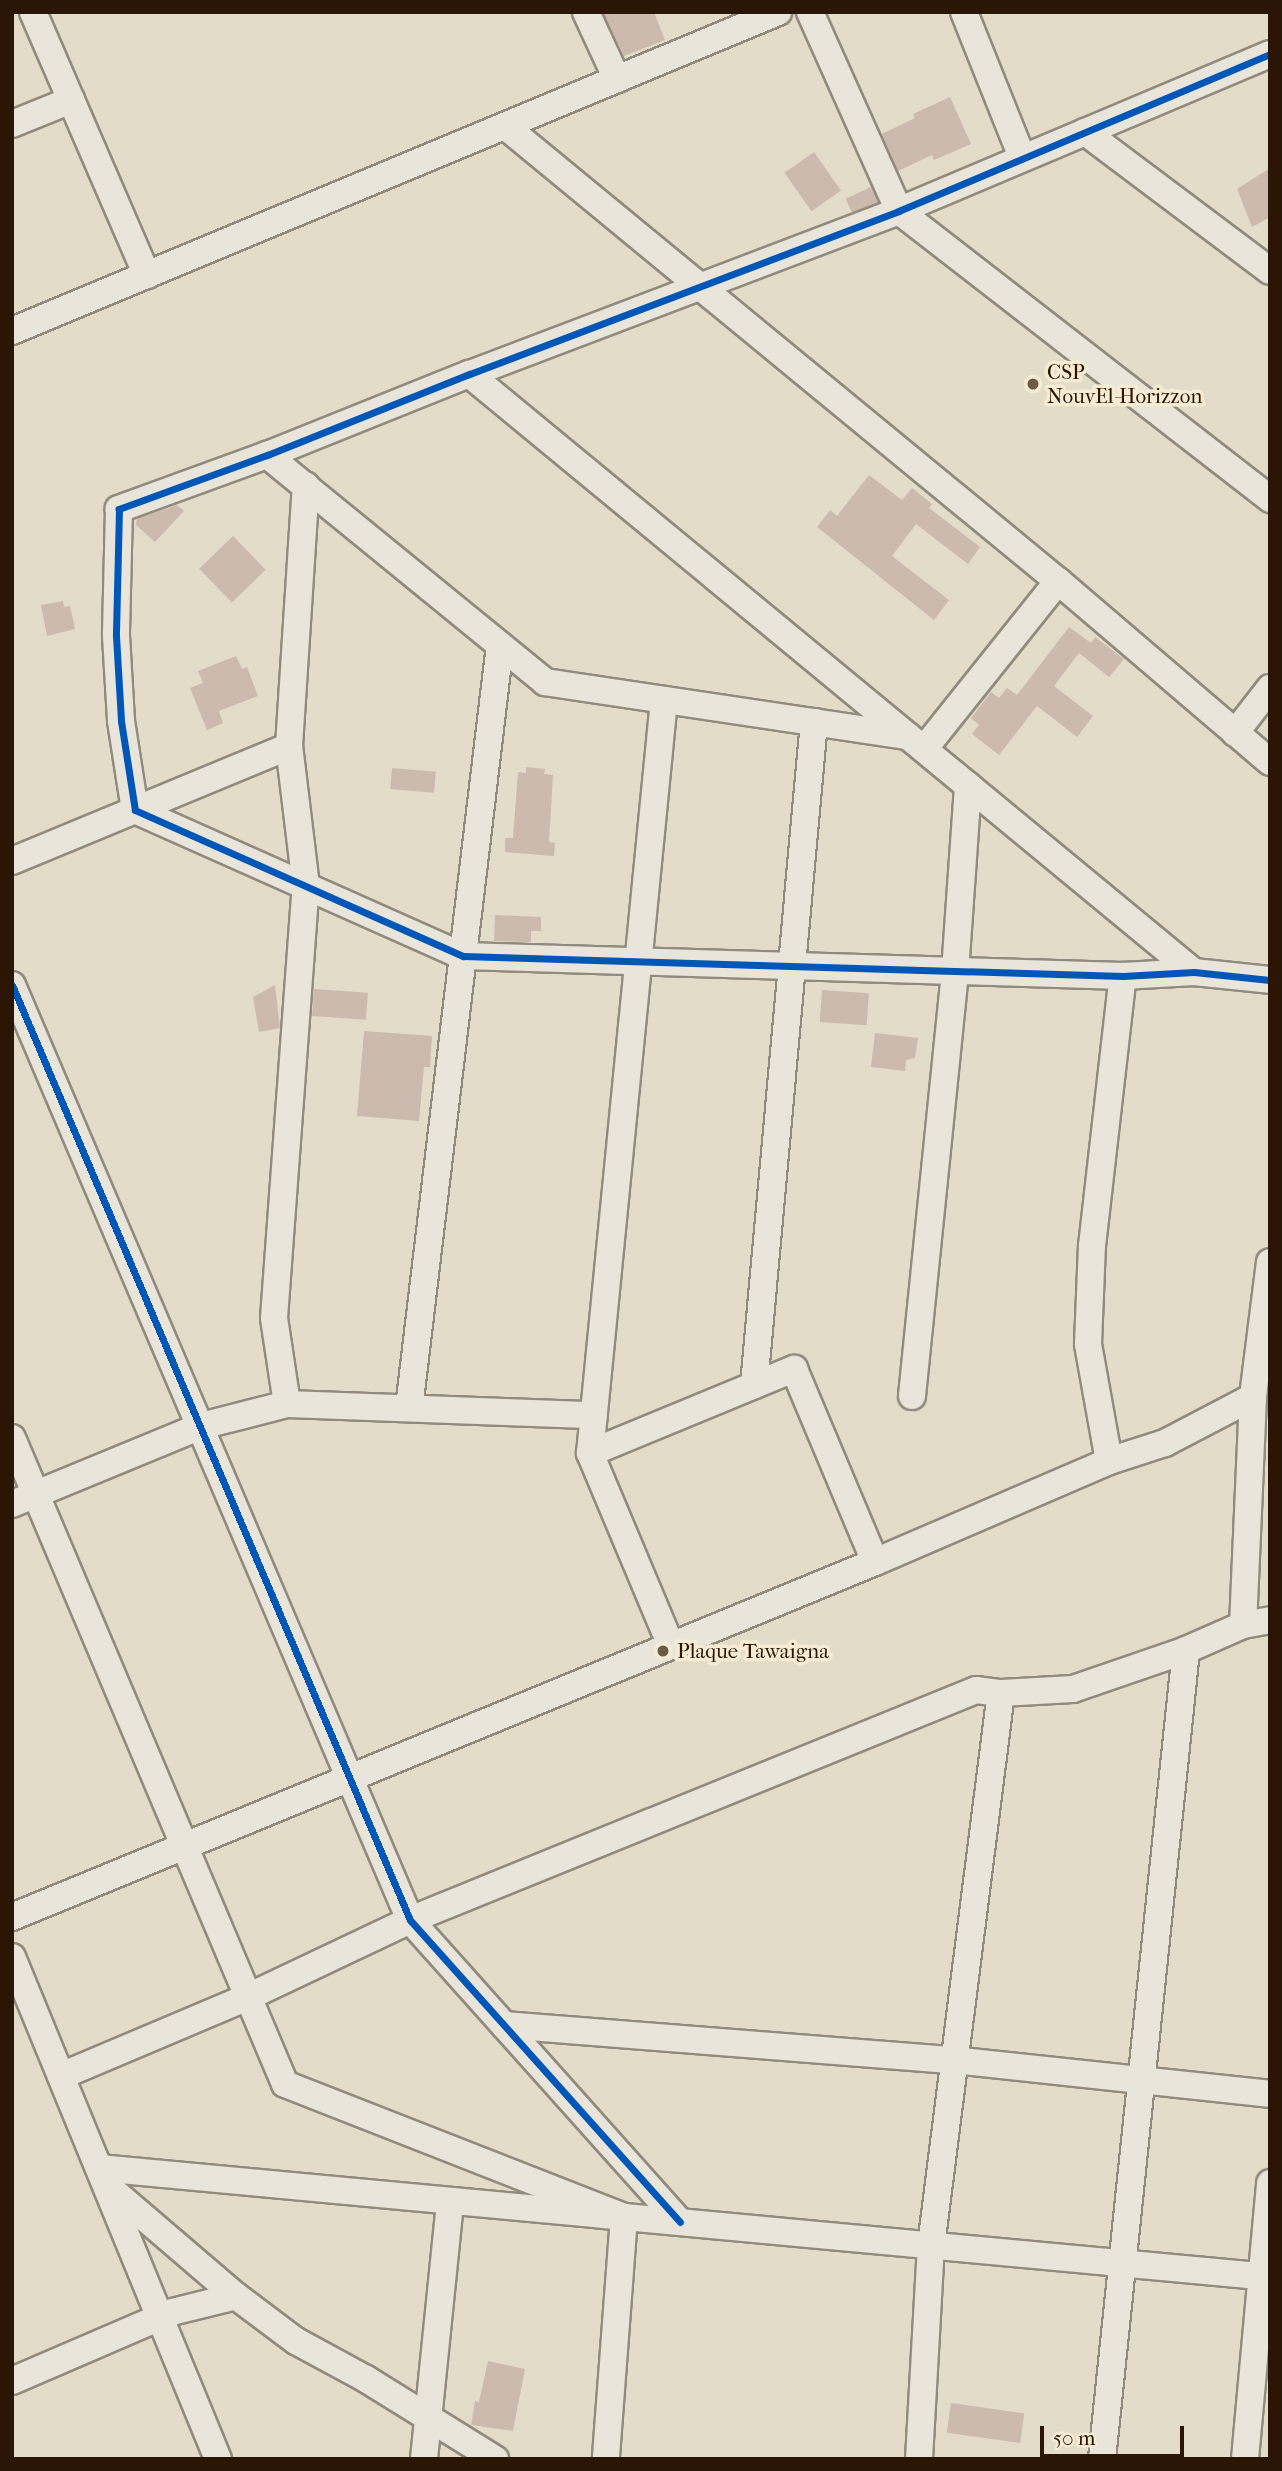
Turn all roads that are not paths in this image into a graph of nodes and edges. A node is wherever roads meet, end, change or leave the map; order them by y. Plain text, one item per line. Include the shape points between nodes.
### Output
1 (33, 12) edge
2 (586, 12) edge
3 (778, 12) edge
4 (810, 12) edge
5 (964, 12) edge
6 (1270, 54) edge
7 (617, 79) junction
8 (71, 100) junction
9 (12, 124) edge
10 (505, 126) junction
11 (1085, 132) junction
12 (1022, 157) junction
13 (899, 211) junction
14 (1265, 261) edge
15 (147, 275) junction
16 (700, 288) junction
17 (12, 331) edge
18 (469, 374) junction
19 (267, 455) junction
20 (306, 486) junction
21 (1270, 499) edge
22 (1058, 582) junction
23 (500, 645) junction
24 (1270, 688) edge
25 (664, 700) junction
26 (814, 722) junction
27 (1235, 733) junction
28 (916, 742) junction
29 (289, 746) junction
30 (1270, 762) edge
31 (968, 786) junction
32 (135, 810) junction
33 (12, 861) edge
34 (306, 887) junction
35 (463, 957) junction
36 (637, 963) junction
37 (790, 968) junction
38 (955, 972) junction
39 (1194, 972) junction
40 (1123, 976) junction
41 (1270, 980) edge
42 (12, 985) edge
43 (1270, 1262) edge
44 (754, 1385) junction
45 (912, 1396) dead end
46 (1253, 1397) junction
47 (287, 1404) junction
48 (409, 1408) junction
49 (594, 1415) junction
50 (201, 1426) junction
51 (12, 1438) edge
52 (590, 1453) junction
53 (1108, 1461) junction
54 (24, 1499) edge
55 (875, 1562) junction
56 (1270, 1620) edge
57 (1243, 1625) junction
58 (671, 1646) junction
59 (1186, 1650) junction
60 (1000, 1693) junction
61 (352, 1777) junction
62 (184, 1846) junction
63 (12, 1917) edge
64 (410, 1920) junction
65 (12, 1957) edge
66 (248, 1997) junction
67 (504, 2025) junction
68 (953, 2060) junction
69 (61, 2076) junction
70 (1140, 2080) junction
71 (1270, 2094) edge
72 (103, 2177) junction
73 (1270, 2183) edge
74 (450, 2201) junction
75 (624, 2217) junction
76 (680, 2222) junction
77 (931, 2246) junction
78 (1121, 2263) junction
79 (1266, 2277) edge
80 (236, 2296) junction
81 (160, 2317) junction
82 (12, 2381) edge
83 (428, 2418) junction
84 (218, 2459) edge
85 (424, 2459) edge
86 (495, 2459) edge
87 (606, 2459) edge
88 (919, 2459) edge
89 (1102, 2459) edge
90 (1245, 2459) edge

1 - 8 street
2 - 7 street
3 - 7 street
4 - 13 street
5 - 12 street
6 - 11 street
7 - 10 street
8 - 9 street
8 - 15 street
10 - 15 street
10 - 16 street
11 - 12 street
11 - 14 street
12 - 13 street
13 - 16 street
13 - 21 street
15 - 17 street
16 - 18 street
16 - 22 street
18 - 19 street
18 - 28 street
19 - 20 street
19 - 32 street via 119,509 116,636 121,721
20 - 23 street
20 - 29 street
22 - 27 street
22 - 28 street
23 - 25 street via 545,682
23 - 35 street
24 - 27 street
25 - 26 street
25 - 36 street
26 - 28 street
26 - 37 street
27 - 30 street
28 - 31 street
29 - 32 street
29 - 34 street
31 - 38 street
31 - 39 street
32 - 33 street
32 - 34 street
34 - 35 street
34 - 47 street via 274,1318
35 - 36 street
35 - 48 street
36 - 37 street
36 - 49 street
37 - 38 street
37 - 44 street
38 - 40 street
38 - 45 street
39 - 40 street
39 - 41 street
40 - 53 street via 1092,1246 1088,1344
42 - 50 street
43 - 46 street
44 - 52 street
44 - 55 street via 794,1369
46 - 53 street via 1165,1443
46 - 57 street
47 - 48 street
47 - 50 street
48 - 49 street
49 - 52 street
50 - 54 street
50 - 61 street
51 - 54 street
52 - 58 street
53 - 55 street
54 - 62 street
55 - 58 street
56 - 57 street
57 - 59 street
58 - 61 street
59 - 60 street via 1073,1689
59 - 70 street
60 - 64 street via 976,1690
60 - 68 street
61 - 62 street
61 - 64 street
62 - 63 street
62 - 66 street
64 - 66 street
64 - 67 street
65 - 69 street
66 - 69 street
66 - 75 street via 285,2084
67 - 68 street
67 - 76 street
68 - 70 street
68 - 77 street
69 - 72 street
70 - 71 street
70 - 78 street
72 - 74 street
72 - 80 street
72 - 81 street
73 - 79 street
74 - 75 street
74 - 83 street
75 - 76 street
75 - 87 street
76 - 77 street
77 - 78 street
77 - 88 street
78 - 79 street
78 - 89 street
79 - 90 street
80 - 81 street
80 - 83 street via 296,2341
81 - 82 street
81 - 84 street
83 - 85 street
83 - 86 street

